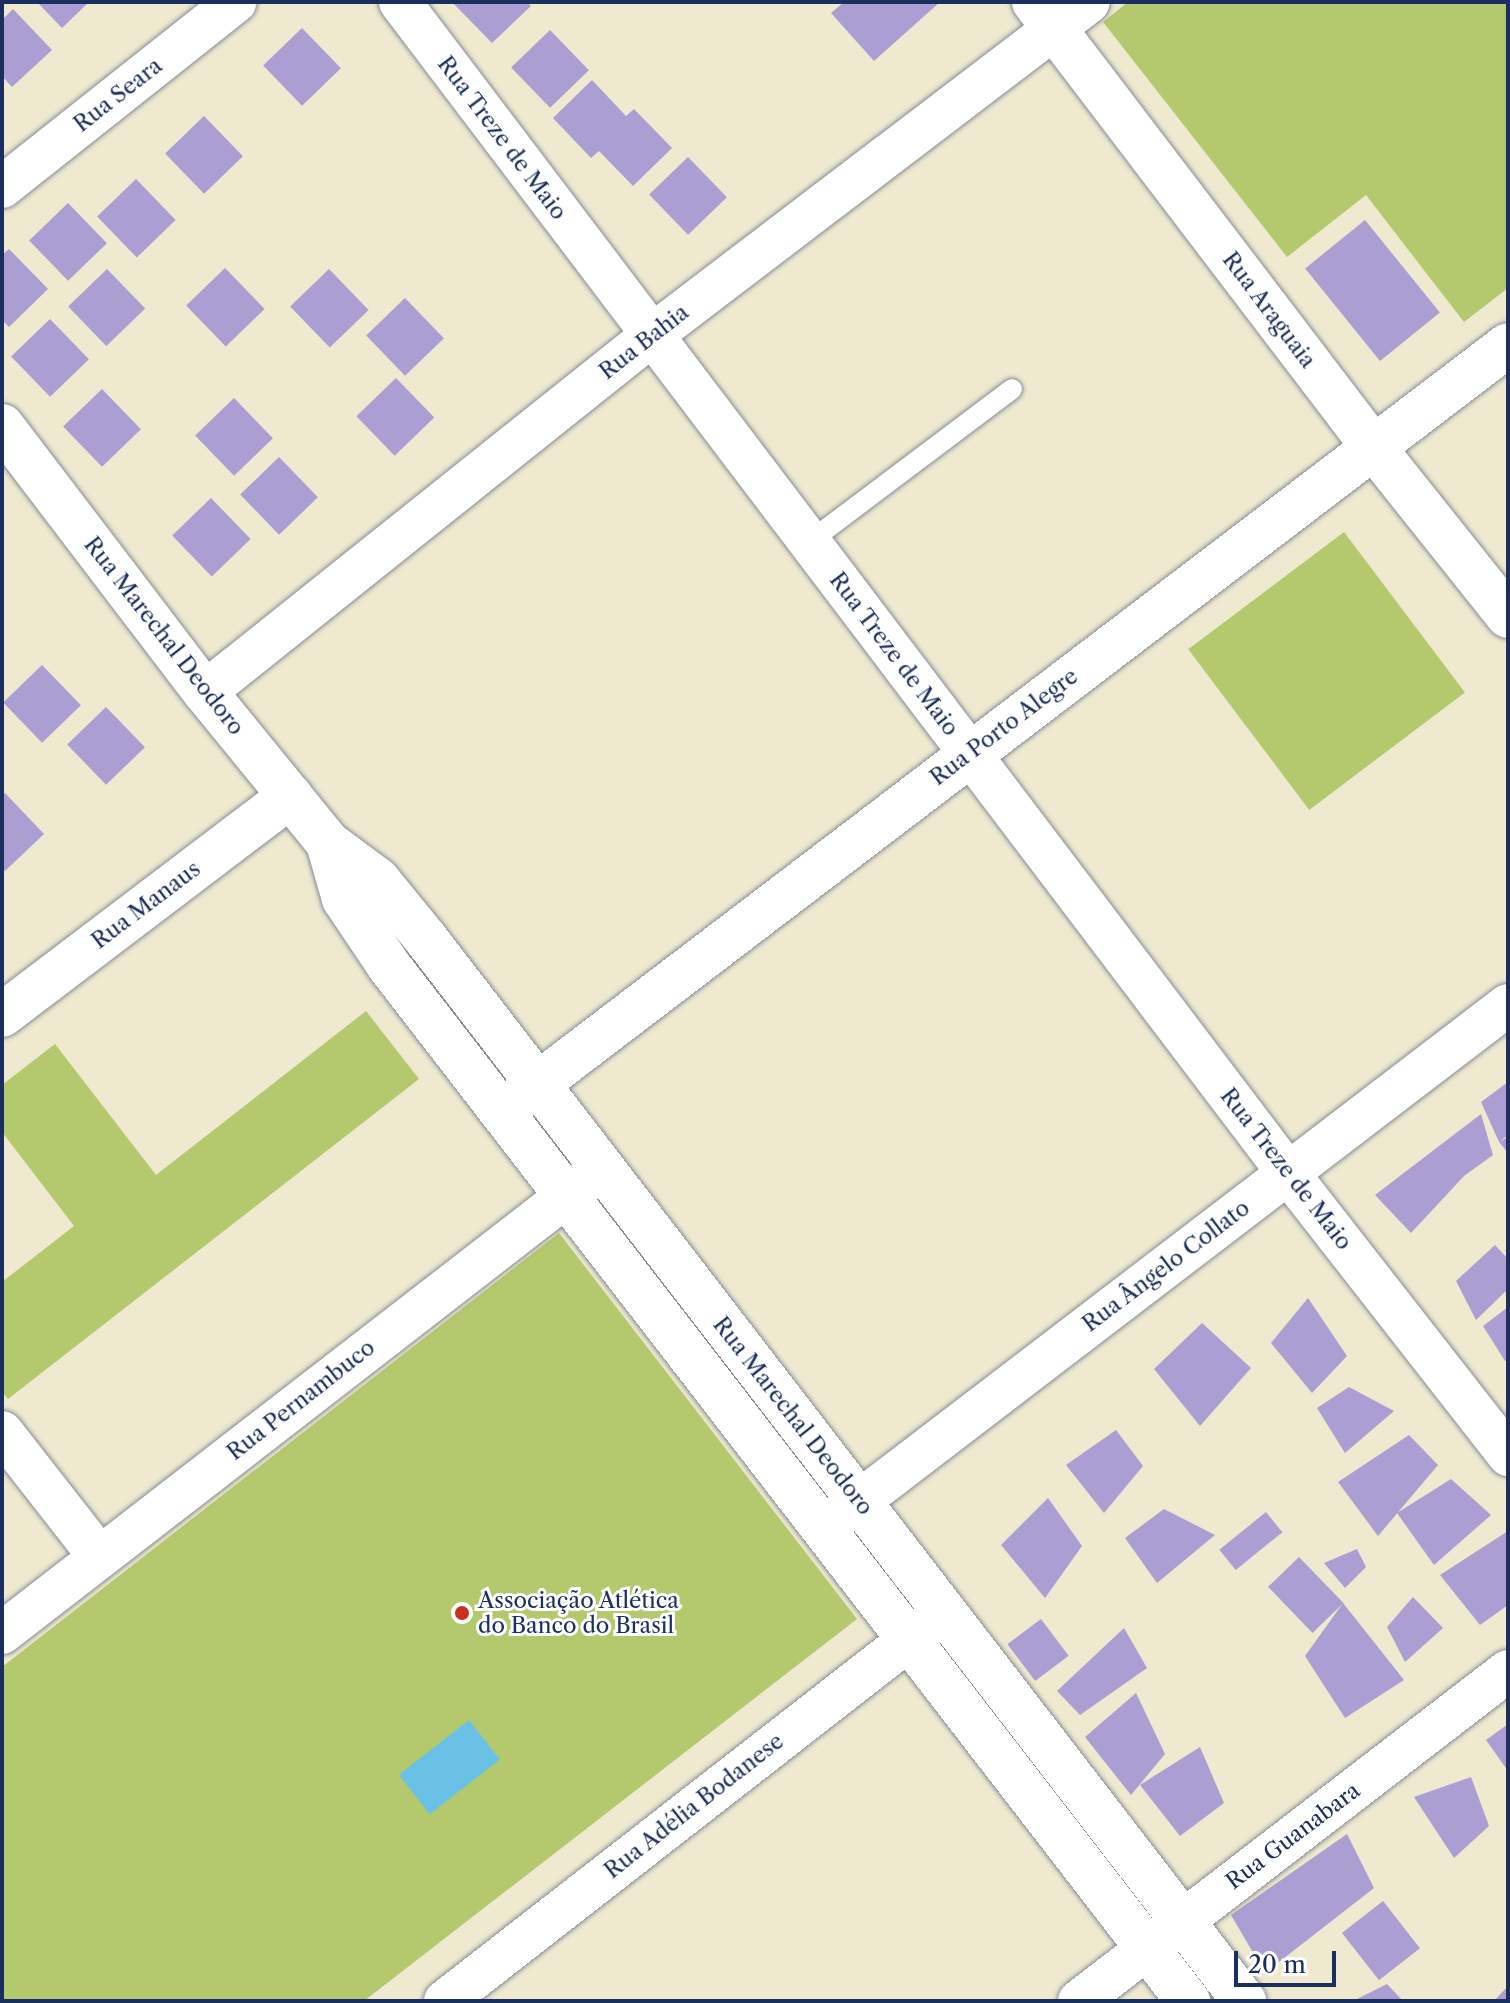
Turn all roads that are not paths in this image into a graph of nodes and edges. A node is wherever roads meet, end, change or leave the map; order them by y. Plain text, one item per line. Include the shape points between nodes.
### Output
1 (235, 2) edge
2 (400, 2) edge
3 (1089, 2) edge
4 (1045, 15) edge
5 (2, 187) edge
6 (652, 335) junction
7 (1508, 345) edge
8 (1012, 389) dead end
9 (2, 426) edge
10 (1374, 448) junction
11 (809, 542) junction
12 (1508, 616) edge
13 (205, 692) junction
14 (969, 753) junction
15 (290, 796) junction
16 (328, 843) junction
17 (426, 939) junction
18 (389, 966) junction
19 (1508, 1005) edge
20 (2, 1015) edge
21 (537, 1084) junction
22 (502, 1111) junction
23 (602, 1168) junction
24 (1288, 1173) junction
25 (568, 1194) junction
26 (722, 1324) junction
27 (689, 1351) junction
28 (2, 1432) edge
29 (1508, 1455) edge
30 (842, 1514) junction
31 (99, 1556) junction
32 (944, 1613) junction
33 (2, 1633) edge
34 (908, 1639) junction
35 (1508, 1671) edge
36 (1067, 1771) junction
37 (1031, 1798) junction
38 (1182, 1921) junction
39 (1147, 1948) junction
40 (445, 2001) edge
41 (1079, 2001) edge
42 (1188, 2001) edge
43 (1244, 2001) edge

1 - 5 street, Rua Seara
2 - 6 street, Rua Treze de Maio
3 - 4 street, Rua Bahia
4 - 6 street, Rua Bahia
4 - 10 street, Rua Araguaia
6 - 11 street, Rua Treze de Maio
6 - 13 street, Rua Bahia
7 - 10 street, Rua Porto Alegre
8 - 11 lane
9 - 13 street, Rua Marechal Deodoro
10 - 12 street, Rua Araguaia
10 - 14 street, Rua Porto Alegre
11 - 14 street, Rua Treze de Maio
13 - 15 street, Rua Marechal Deodoro
14 - 21 street, Rua Porto Alegre
14 - 24 street, Rua Treze de Maio
15 - 16 street, Rua Marechal Deodoro
15 - 20 street, Rua Manaus
16 - 17 street, Rua Marechal Deodoro via 378,880
16 - 18 street, Rua Marechal Deodoro via 344,899
17 - 18 street
17 - 21 street, Rua Marechal Deodoro
18 - 22 street, Rua Marechal Deodoro
19 - 24 street, Rua Ângelo Collato
21 - 22 street, Rua Porto Alegre
21 - 23 street, Rua Marechal Deodoro
22 - 25 street, Rua Marechal Deodoro
23 - 25 street, Rua Pernambuco
23 - 26 street, Rua Marechal Deodoro
24 - 29 street, Rua Treze de Maio
24 - 30 street, Rua Ângelo Collato
25 - 27 street, Rua Marechal Deodoro
25 - 31 street, Rua Pernambuco
26 - 27 street
26 - 30 street, Rua Marechal Deodoro
27 - 30 street, Rua Marechal Deodoro
28 - 31 street
30 - 32 street, Rua Marechal Deodoro
30 - 34 street, Rua Marechal Deodoro
31 - 33 street, Rua Pernambuco
32 - 34 street, Rua Adélia Bodanese
32 - 36 street, Rua Marechal Deodoro
34 - 37 street, Rua Marechal Deodoro
34 - 40 street, Rua Adélia Bodanese
35 - 38 street, Rua Guanabara
36 - 37 street
36 - 38 street, Rua Marechal Deodoro
37 - 39 street, Rua Marechal Deodoro
38 - 39 street, Rua Guanabara
38 - 43 street, Rua Marechal Deodoro
39 - 41 street, Rua Guanabara
39 - 42 street, Rua Marechal Deodoro

